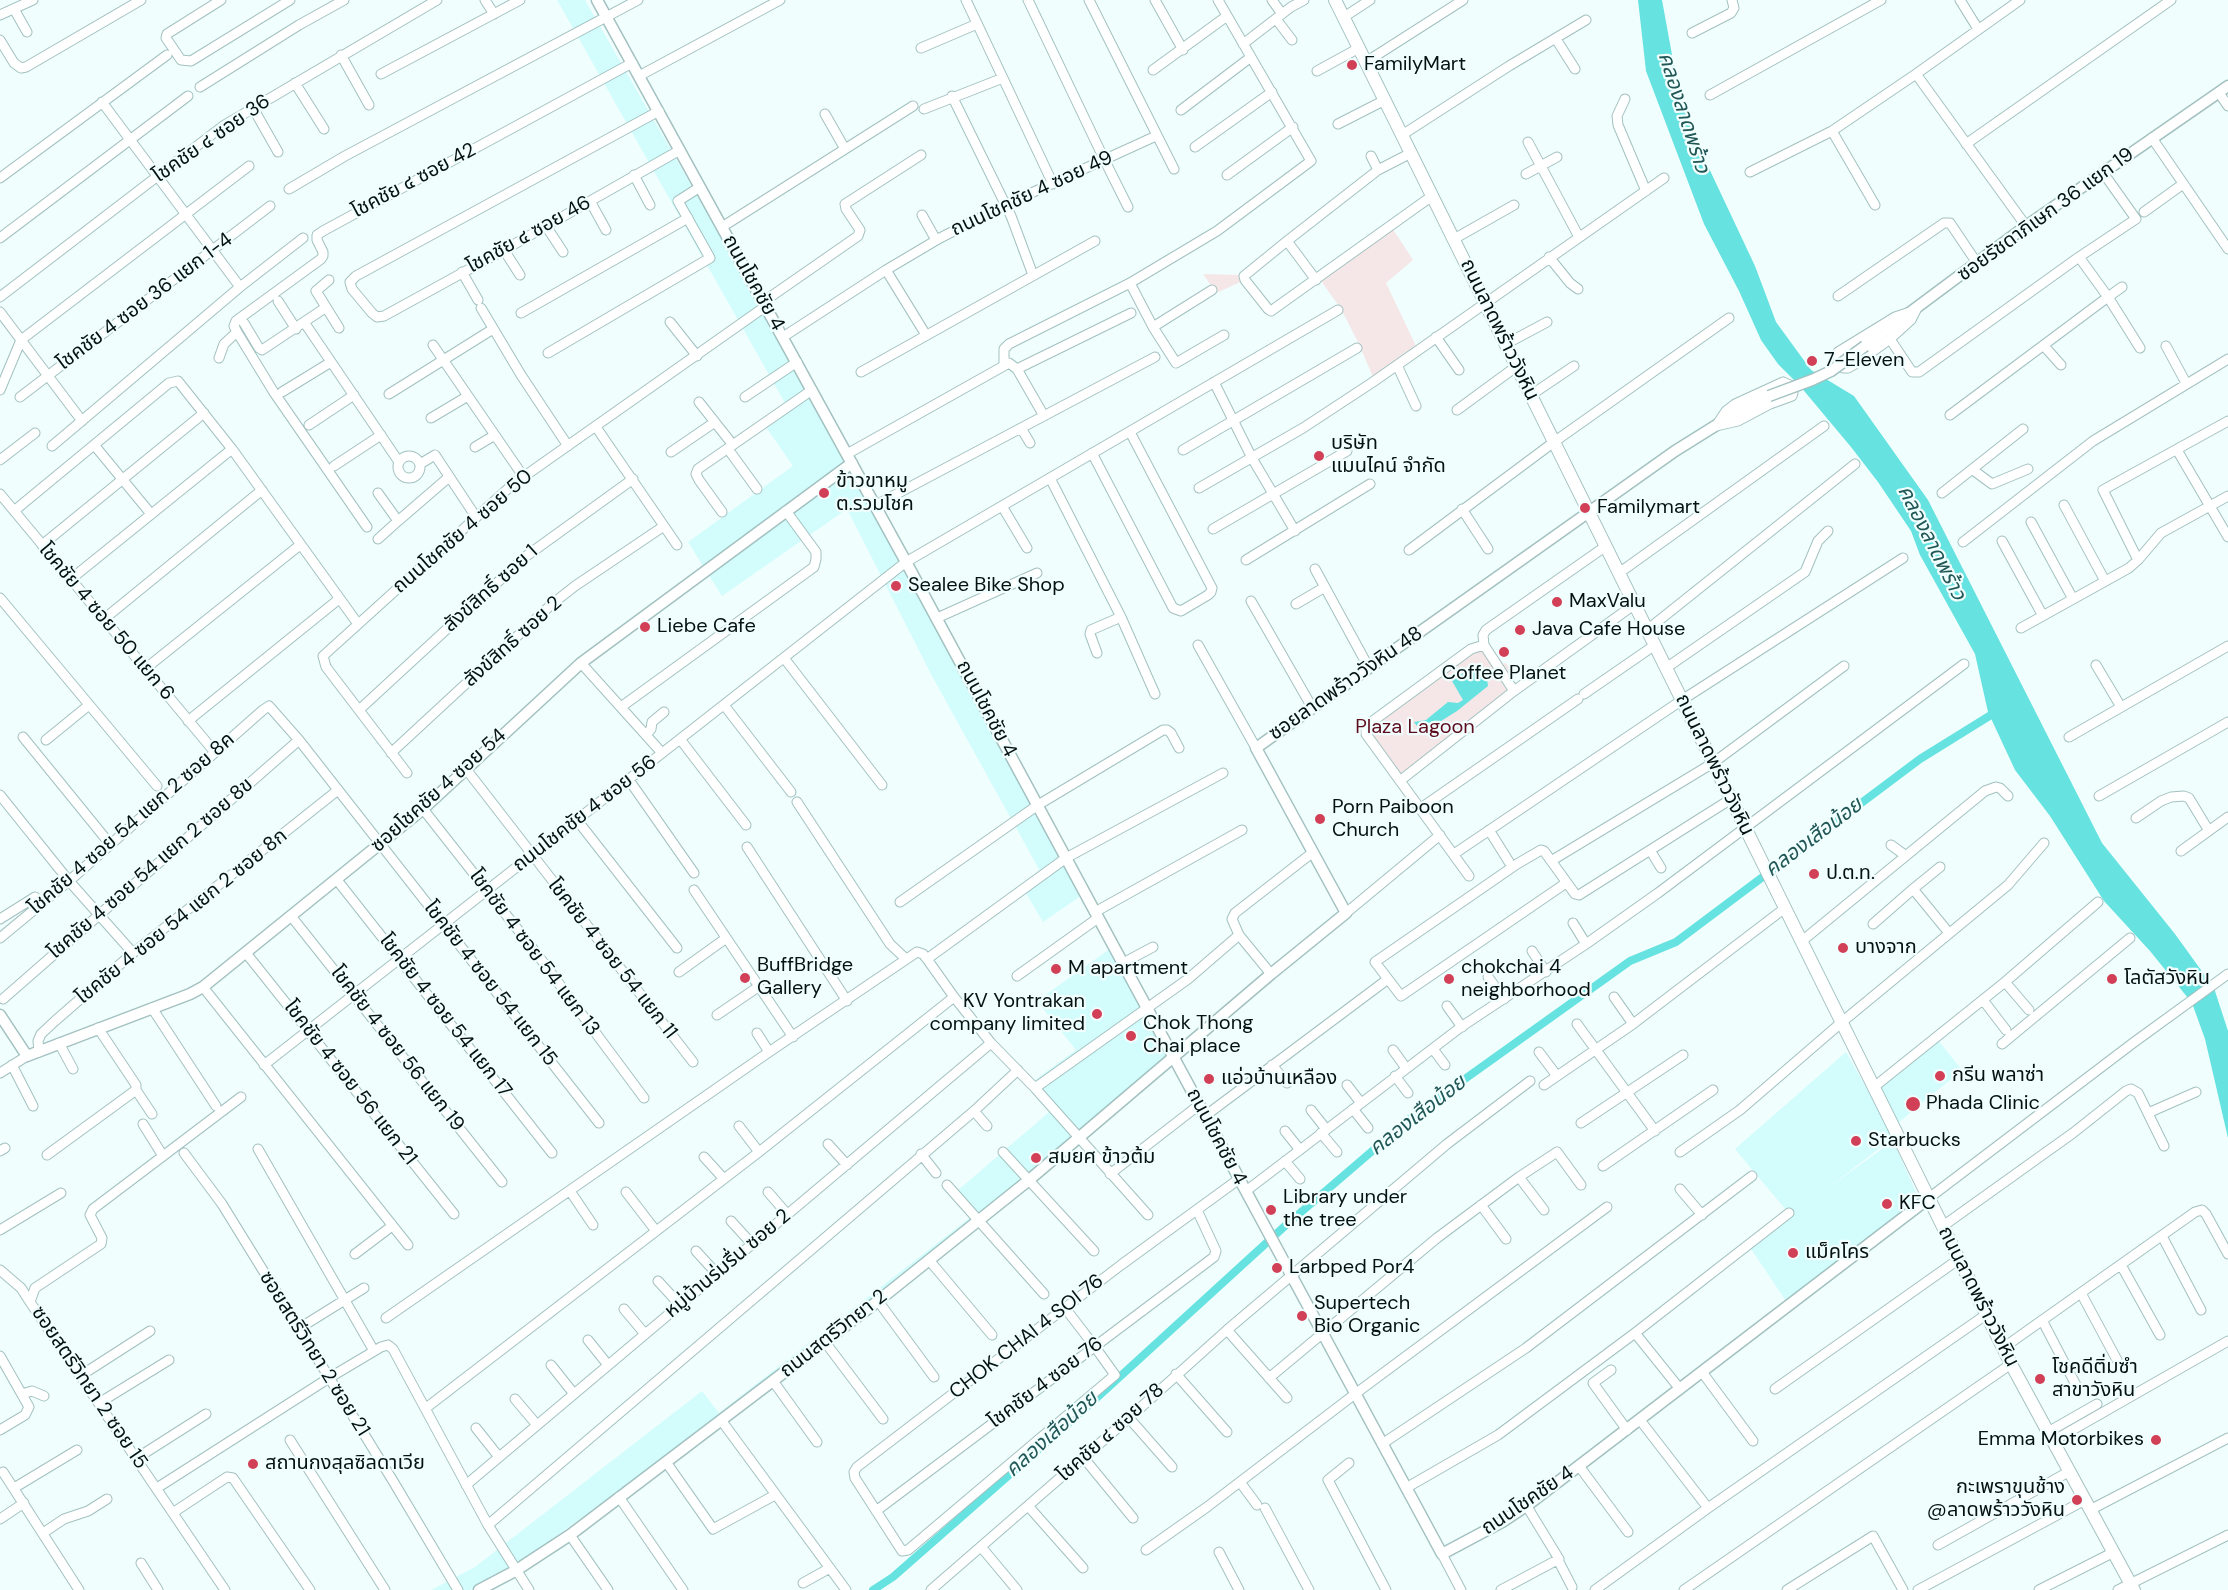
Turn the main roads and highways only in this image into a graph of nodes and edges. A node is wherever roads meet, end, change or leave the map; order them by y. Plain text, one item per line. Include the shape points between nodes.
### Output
1 (1335, 0) edge
2 (2133, 1587) edge

1 - 2 main road, ถนนลาดพร้าววังหิน via 2011,1364

